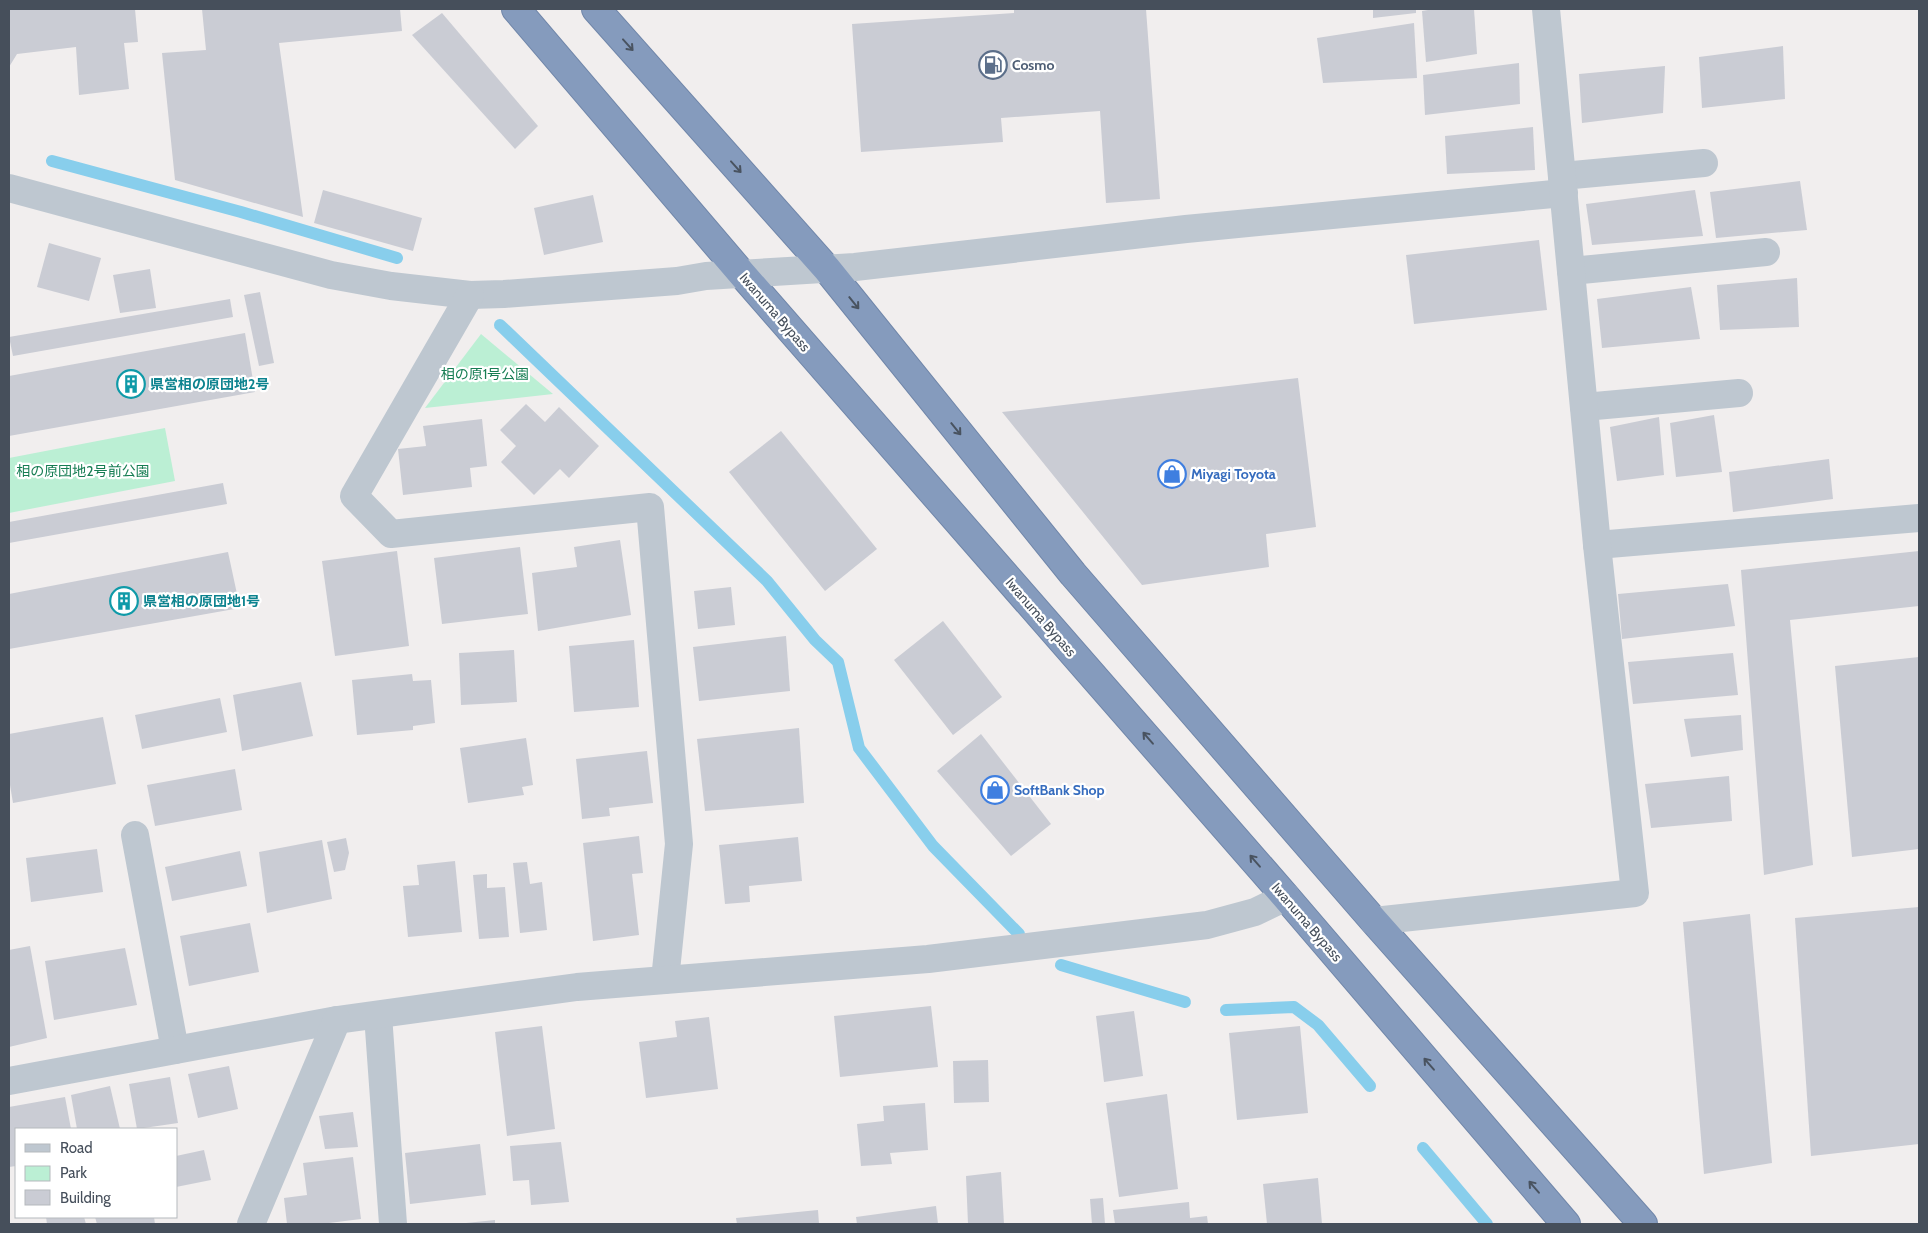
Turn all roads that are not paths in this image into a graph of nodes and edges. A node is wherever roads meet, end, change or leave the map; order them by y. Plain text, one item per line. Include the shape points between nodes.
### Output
1 (516, 9) edge
2 (596, 9) edge
3 (1546, 9) edge
4 (1704, 163) dead end
5 (1563, 185) junction
6 (9, 188) edge
7 (1766, 252) dead end
8 (827, 269) junction
9 (1571, 271) junction
10 (742, 274) junction
11 (470, 294) junction
12 (1739, 393) dead end
13 (1584, 407) junction
14 (1919, 518) edge
15 (1597, 545) junction
16 (135, 835) dead end
17 (1286, 897) junction
18 (1374, 921) junction
19 (665, 980) junction
20 (378, 1015) junction
21 (337, 1020) junction
22 (175, 1050) junction
23 (9, 1081) edge
24 (251, 1224) edge
25 (392, 1224) edge
26 (1566, 1224) edge
27 (1643, 1224) edge

1 - 10 highway, Iwanuma Bypass
2 -> 8 highway
3 - 5 street
4 - 5 street
5 - 8 street
5 - 9 street
6 - 11 street via 331,275 391,286
7 - 9 street
8 - 10 street
8 -> 18 highway via 1073,574
9 - 13 street
10 - 11 street via 533,292
17 -> 10 highway, Iwanuma Bypass
11 - 19 street via 354,496 391,534 650,507 679,844
12 - 13 street
13 - 15 street
14 - 15 street
15 - 18 street via 1635,893
16 - 22 street
17 - 19 street via 1256,912 1207,925 928,959
26 -> 17 highway, Iwanuma Bypass
18 - 27 highway
19 - 20 street via 577,987
20 - 21 street
20 - 25 street
21 - 22 street
21 - 24 street
22 - 23 street

